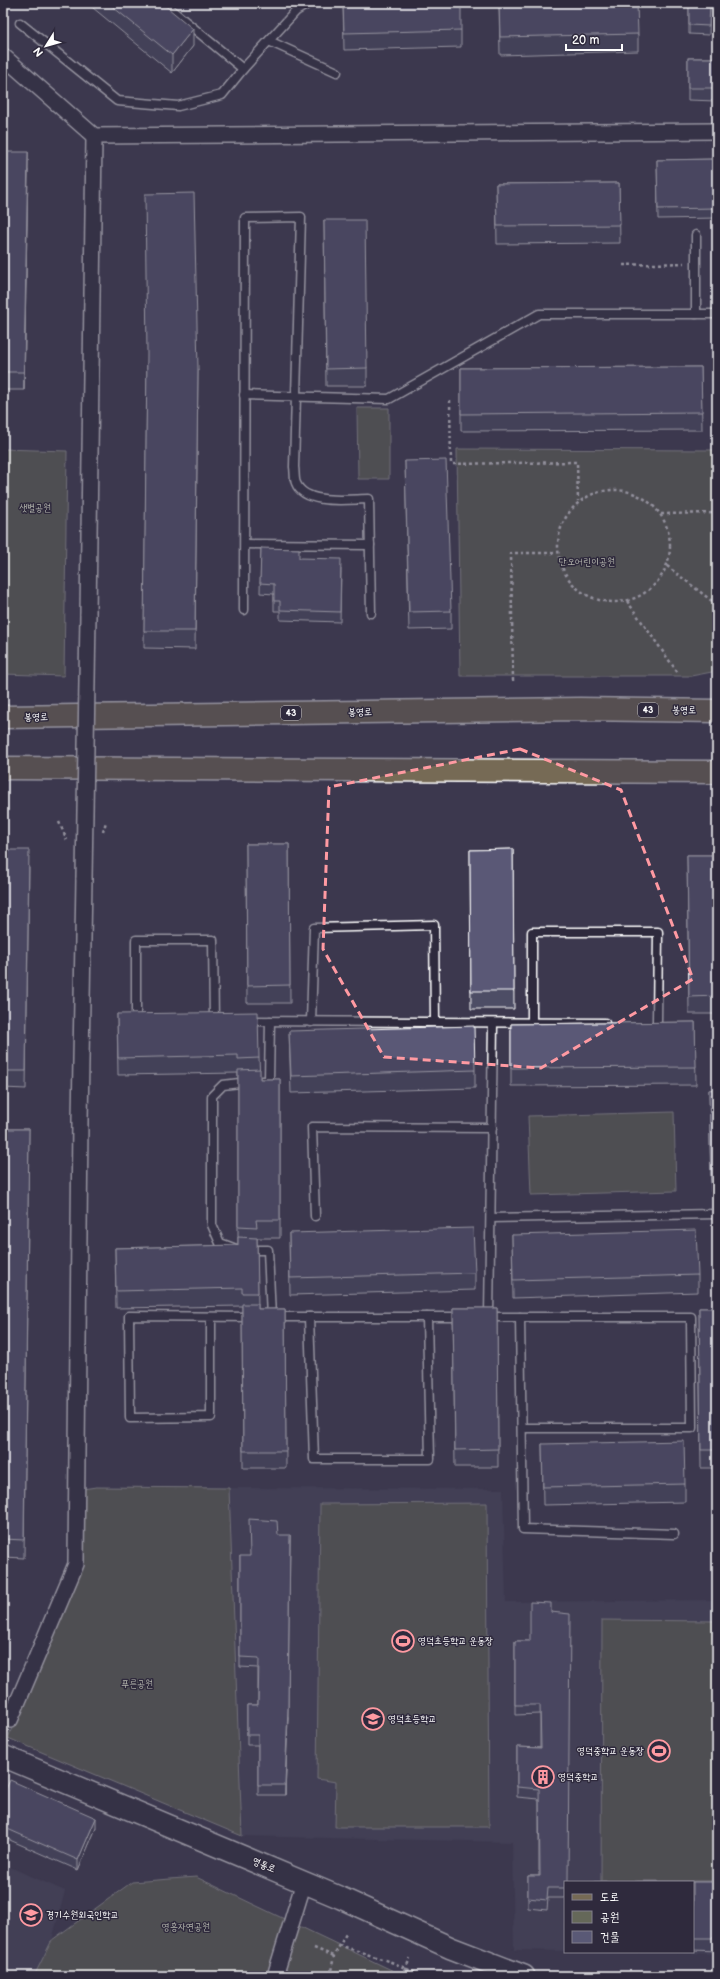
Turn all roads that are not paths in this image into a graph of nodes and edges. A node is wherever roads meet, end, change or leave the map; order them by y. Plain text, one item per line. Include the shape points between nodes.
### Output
1 (163, 3) edge
2 (309, 3) edge
3 (20, 23) dead end
4 (269, 41) junction
5 (3, 56) edge
6 (243, 69) junction
7 (337, 72) dead end
8 (717, 131) edge
9 (94, 136) junction
10 (696, 235) dead end
11 (696, 314) junction
12 (717, 314) edge
13 (244, 395) junction
14 (297, 397) junction
15 (245, 544) junction
16 (370, 545) junction
17 (244, 610) dead end
18 (371, 612) dead end
19 (717, 711) edge
20 (3, 717) edge
21 (3, 768) edge
22 (717, 772) edge
23 (152, 1021) edge
24 (214, 1021) edge
25 (242, 1021) edge
26 (270, 1021) junction
27 (311, 1022) junction
28 (435, 1022) junction
29 (493, 1023) junction
30 (532, 1023) junction
31 (610, 1023) edge
32 (657, 1023) edge
33 (492, 1128) junction
34 (717, 1214) edge
35 (315, 1216) dead end
36 (491, 1218) junction
37 (211, 1317) junction
38 (271, 1317) junction
39 (309, 1317) junction
40 (427, 1317) junction
41 (489, 1317) junction
42 (520, 1317) junction
43 (522, 1428) junction
44 (674, 1534) dead end
45 (10, 1720) dead end
46 (3, 1756) edge
47 (304, 1882) junction
48 (275, 1976) edge
49 (524, 1976) edge

1 - 6 lane
2 - 4 lane via 296,11
3 - 6 lane via 117,101 178,106 222,94
4 - 6 lane
4 - 7 lane
5 - 9 street
8 - 9 street
9 - 45 street, bridge via 76,1564
10 - 11 lane
11 - 12 lane
11 - 14 lane via 539,314 389,399
13 - 14 lane
13 - 14 lane via 245,218 300,217
13 - 15 lane
14 - 16 lane via 294,467 296,483 304,494 314,498 369,499
15 - 16 lane
15 - 17 lane
16 - 18 lane
19 - 20 main road, 봉영로 / 43 via 580,709
21 - 22 main road
23 - 24 lane via 136,1021 136,940 213,940
25 - 26 lane
26 - 27 lane
26 - 38 lane via 269,1081 223,1085 212,1096 212,1225 220,1243 241,1250 268,1250
27 - 28 lane
27 - 28 lane via 314,928 434,925
28 - 29 lane
29 - 30 lane
29 - 33 lane
30 - 31 lane
30 - 32 lane via 532,932 658,932
33 - 35 lane via 312,1127
33 - 36 lane
34 - 36 lane
36 - 41 lane
37 - 37 lane via 211,1417 130,1418 129,1316
37 - 38 lane
38 - 39 lane
39 - 40 lane
39 - 40 lane via 314,1459 430,1459
40 - 41 lane
41 - 42 lane
42 - 43 lane
42 - 43 lane via 691,1317 692,1428
43 - 44 lane via 523,1529
46 - 47 street, 영통로
47 - 48 street
47 - 49 street, 영통로 via 451,1948

